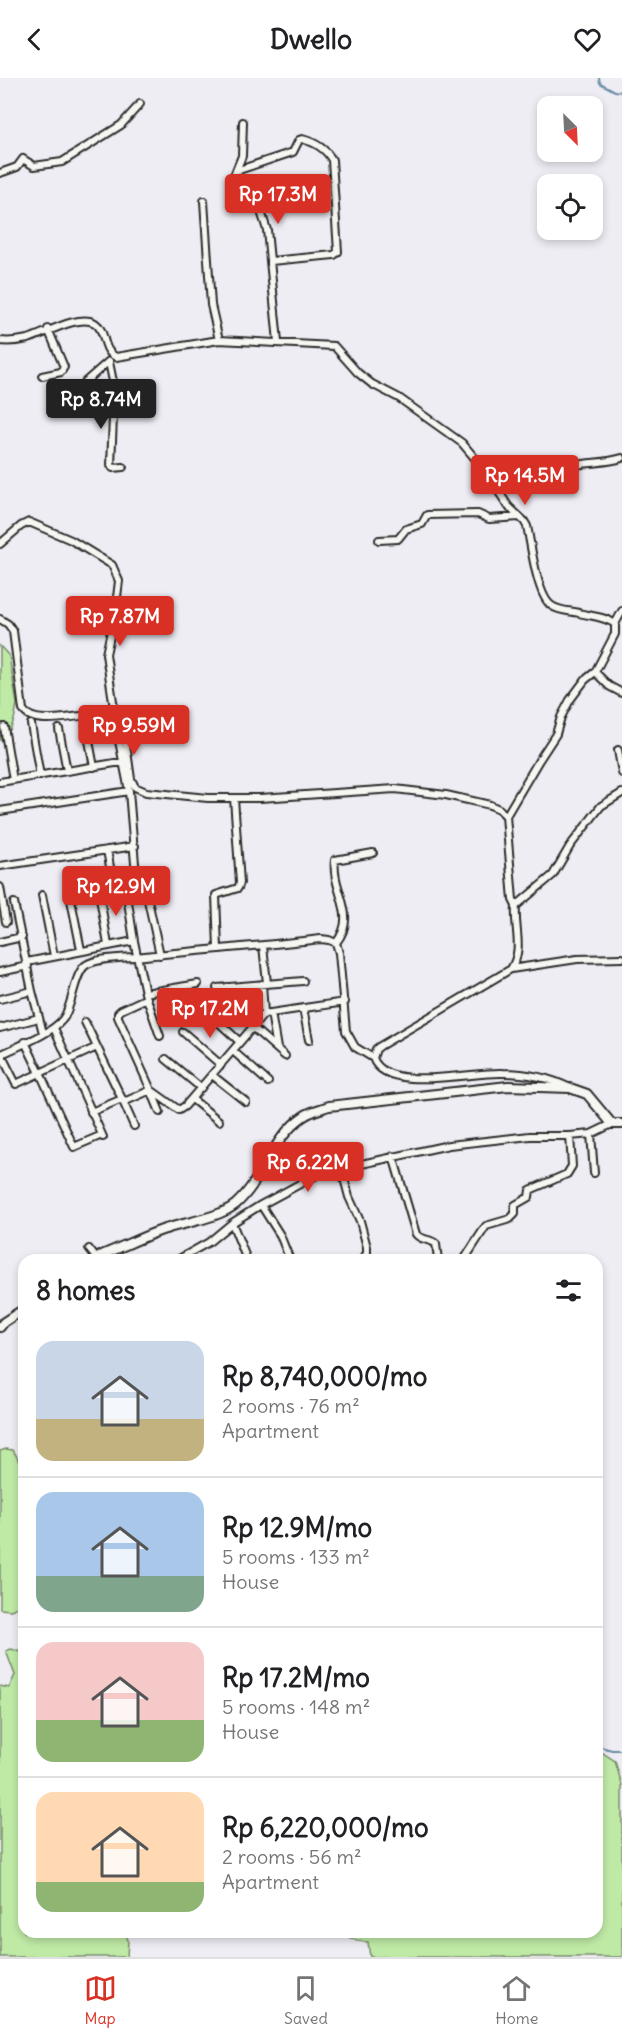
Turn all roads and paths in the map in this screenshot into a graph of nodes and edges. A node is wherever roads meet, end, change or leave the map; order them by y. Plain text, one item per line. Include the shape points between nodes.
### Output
1 (140, 104) dead end
2 (243, 122) dead end
3 (236, 171) junction
4 (0, 172) edge
5 (204, 201) dead end
6 (271, 261) junction
7 (48, 330) junction
8 (0, 340) edge
9 (219, 340) junction
10 (278, 342) junction
11 (111, 359) junction
12 (42, 376) dead end
13 (85, 382) dead end
14 (622, 458) edge
15 (479, 464) junction
16 (123, 467) dead end
17 (519, 517) junction
18 (380, 540) dead end
19 (0, 544) edge
20 (622, 611) edge
21 (0, 619) edge
22 (615, 624) junction
23 (595, 672) junction
24 (622, 693) edge
25 (115, 715) junction
26 (31, 724) dead end
27 (86, 725) dead end
28 (116, 726) dead end
29 (4, 727) dead end
30 (59, 729) dead end
31 (618, 750) dead end
32 (125, 761) junction
33 (94, 767) junction
34 (67, 771) junction
35 (622, 773) edge
36 (40, 776) junction
37 (13, 780) junction
38 (0, 782) edge
39 (129, 790) junction
40 (622, 793) edge
41 (234, 798) junction
42 (0, 811) edge
43 (506, 816) junction
44 (135, 846) junction
45 (108, 850) junction
46 (373, 853) dead end
47 (0, 866) edge
48 (0, 886) edge
49 (137, 888) junction
50 (99, 892) dead end
51 (42, 895) dead end
52 (70, 895) dead end
53 (127, 895) dead end
54 (14, 903) dead end
55 (516, 906) junction
56 (6, 922) dead end
57 (21, 937) junction
58 (134, 941) junction
59 (0, 942) edge
60 (336, 943) junction
61 (108, 945) junction
62 (263, 946) junction
63 (218, 949) junction
64 (81, 951) junction
65 (160, 955) junction
66 (54, 956) junction
67 (138, 957) junction
68 (622, 958) edge
69 (28, 964) junction
70 (511, 969) junction
71 (0, 972) edge
72 (303, 981) dead end
73 (198, 984) dead end
74 (265, 984) junction
75 (227, 987) junction
76 (176, 988) junction
77 (217, 988) dead end
78 (32, 991) junction
79 (146, 996) junction
80 (0, 999) edge
81 (345, 1002) junction
82 (180, 1003) dead end
83 (201, 1006) dead end
84 (303, 1008) junction
85 (265, 1014) junction
86 (39, 1018) junction
87 (85, 1022) dead end
88 (252, 1027) junction
89 (0, 1028) edge
90 (54, 1028) junction
91 (183, 1032) dead end
92 (43, 1033) junction
93 (160, 1036) dead end
94 (309, 1040) dead end
95 (25, 1042) junction
96 (240, 1042) junction
97 (97, 1047) junction
98 (278, 1048) junction
99 (233, 1051) junction
100 (0, 1054) edge
101 (285, 1056) dead end
102 (373, 1058) junction
103 (166, 1059) dead end
104 (67, 1060) junction
105 (221, 1065) junction
106 (40, 1073) junction
107 (212, 1075) junction
108 (268, 1082) dead end
109 (201, 1088) junction
110 (570, 1088) junction
111 (152, 1090) junction
112 (122, 1099) junction
113 (192, 1099) junction
114 (246, 1102) dead end
115 (91, 1112) junction
116 (160, 1112) dead end
117 (219, 1121) dead end
118 (612, 1124) junction
119 (622, 1124) edge
120 (134, 1126) dead end
121 (591, 1134) junction
122 (570, 1136) junction
123 (393, 1156) junction
124 (341, 1167) junction
125 (594, 1173) dead end
126 (261, 1205) junction
127 (232, 1223) junction
128 (89, 1249) dead end
129 (92, 1254) edge
130 (107, 1254) edge
131 (188, 1254) edge
132 (245, 1254) edge
133 (288, 1254) edge
134 (366, 1254) edge
135 (437, 1254) edge
136 (468, 1254) edge
137 (18, 1313) edge
138 (0, 1327) edge

1 - 4 street via 121,125 61,163 34,166 23,159 17,167
2 - 3 street via 242,156
3 - 6 street via 236,184 254,193 258,200
3 - 6 street via 292,152 302,139 315,144 332,160 338,252
5 - 9 street via 211,305
6 - 10 street
7 - 8 street via 27,339
7 - 11 street via 93,322
7 - 12 street via 64,367 61,372
9 - 10 street
9 - 11 street
10 - 15 street via 334,346 365,378 462,443
11 - 13 street
11 - 16 street via 118,406 113,417 111,466
14 - 15 street via 576,464 547,474
15 - 17 street
17 - 18 street via 428,515 422,524 406,529 398,539
17 - 22 street via 526,526 546,601 554,608
19 - 25 street via 29,522 71,540 112,565 119,581 106,654
20 - 22 street
21 - 25 street via 13,631 26,714 40,719
22 - 23 street via 615,634
23 - 24 street
23 - 43 street via 570,700 556,734
25 - 32 street via 122,720
26 - 36 street
27 - 33 street
28 - 32 street
29 - 37 street
30 - 34 street
31 - 35 street
32 - 33 street
32 - 39 street
32 - 41 street via 132,783 146,792
33 - 34 street
34 - 36 street
36 - 37 street
37 - 38 street
39 - 42 street
39 - 44 street
40 - 55 street via 601,806 553,875
41 - 43 street via 395,789 490,805
41 - 63 street via 240,883 238,888 216,895
43 - 55 street
44 - 45 street
44 - 49 street
45 - 47 street
45 - 49 street via 113,884
46 - 60 street via 335,860 346,913 342,936
48 - 56 street
49 - 65 street via 146,891
50 - 61 street
51 - 66 street
52 - 64 street
53 - 58 street
54 - 57 street
55 - 70 street via 518,951
57 - 59 street
57 - 69 street
58 - 61 street
58 - 67 street
60 - 62 street via 321,939
60 - 81 street
61 - 64 street
62 - 63 street
62 - 74 street
63 - 65 street
64 - 66 street
65 - 67 street
66 - 69 street
67 - 79 street
67 - 90 street via 96,962 82,969 68,1010
68 - 70 street via 577,959
69 - 71 street
69 - 78 street
70 - 102 street via 380,1046
72 - 74 street
73 - 76 street
74 - 75 street
74 - 85 street
75 - 77 street
75 - 85 street
76 - 79 street
76 - 82 street
78 - 80 street
78 - 86 street
79 - 93 street
79 - 111 street via 118,1012 117,1017
81 - 84 street
81 - 102 street via 350,1039
83 - 96 street
84 - 85 street
84 - 94 street
85 - 88 street
85 - 98 street
86 - 89 street
86 - 92 street
87 - 97 street
88 - 96 street
88 - 98 street
90 - 92 street
90 - 104 street
91 - 105 street
92 - 95 street
95 - 100 street
95 - 106 street
96 - 99 street
97 - 104 street
97 - 112 street
98 - 101 street
99 - 105 street
99 - 108 street
100 - 106 street via 16,1084
102 - 110 street via 383,1071 398,1076 502,1072
103 - 109 street
104 - 106 street
104 - 115 street
105 - 107 street
106 - 115 street via 74,1147 102,1136
107 - 109 street
107 - 114 street
109 - 113 street
110 - 118 street via 588,1094
110 - 130 street via 508,1086 329,1106 315,1111 293,1125 235,1204
111 - 112 street via 126,1101
111 - 113 street via 178,1110
111 - 116 street
112 - 115 street
112 - 120 street
113 - 117 street
118 - 119 street
118 - 121 street
121 - 122 street
121 - 125 street
122 - 123 street via 449,1145
122 - 136 street via 570,1170 530,1190 529,1197 515,1205 515,1214 510,1219 486,1226
123 - 124 street
123 - 135 street via 416,1234 436,1244
124 - 126 street via 321,1173
124 - 134 street via 360,1221
126 - 127 street
126 - 133 street
127 - 131 street
127 - 132 street
128 - 129 street
137 - 138 street

